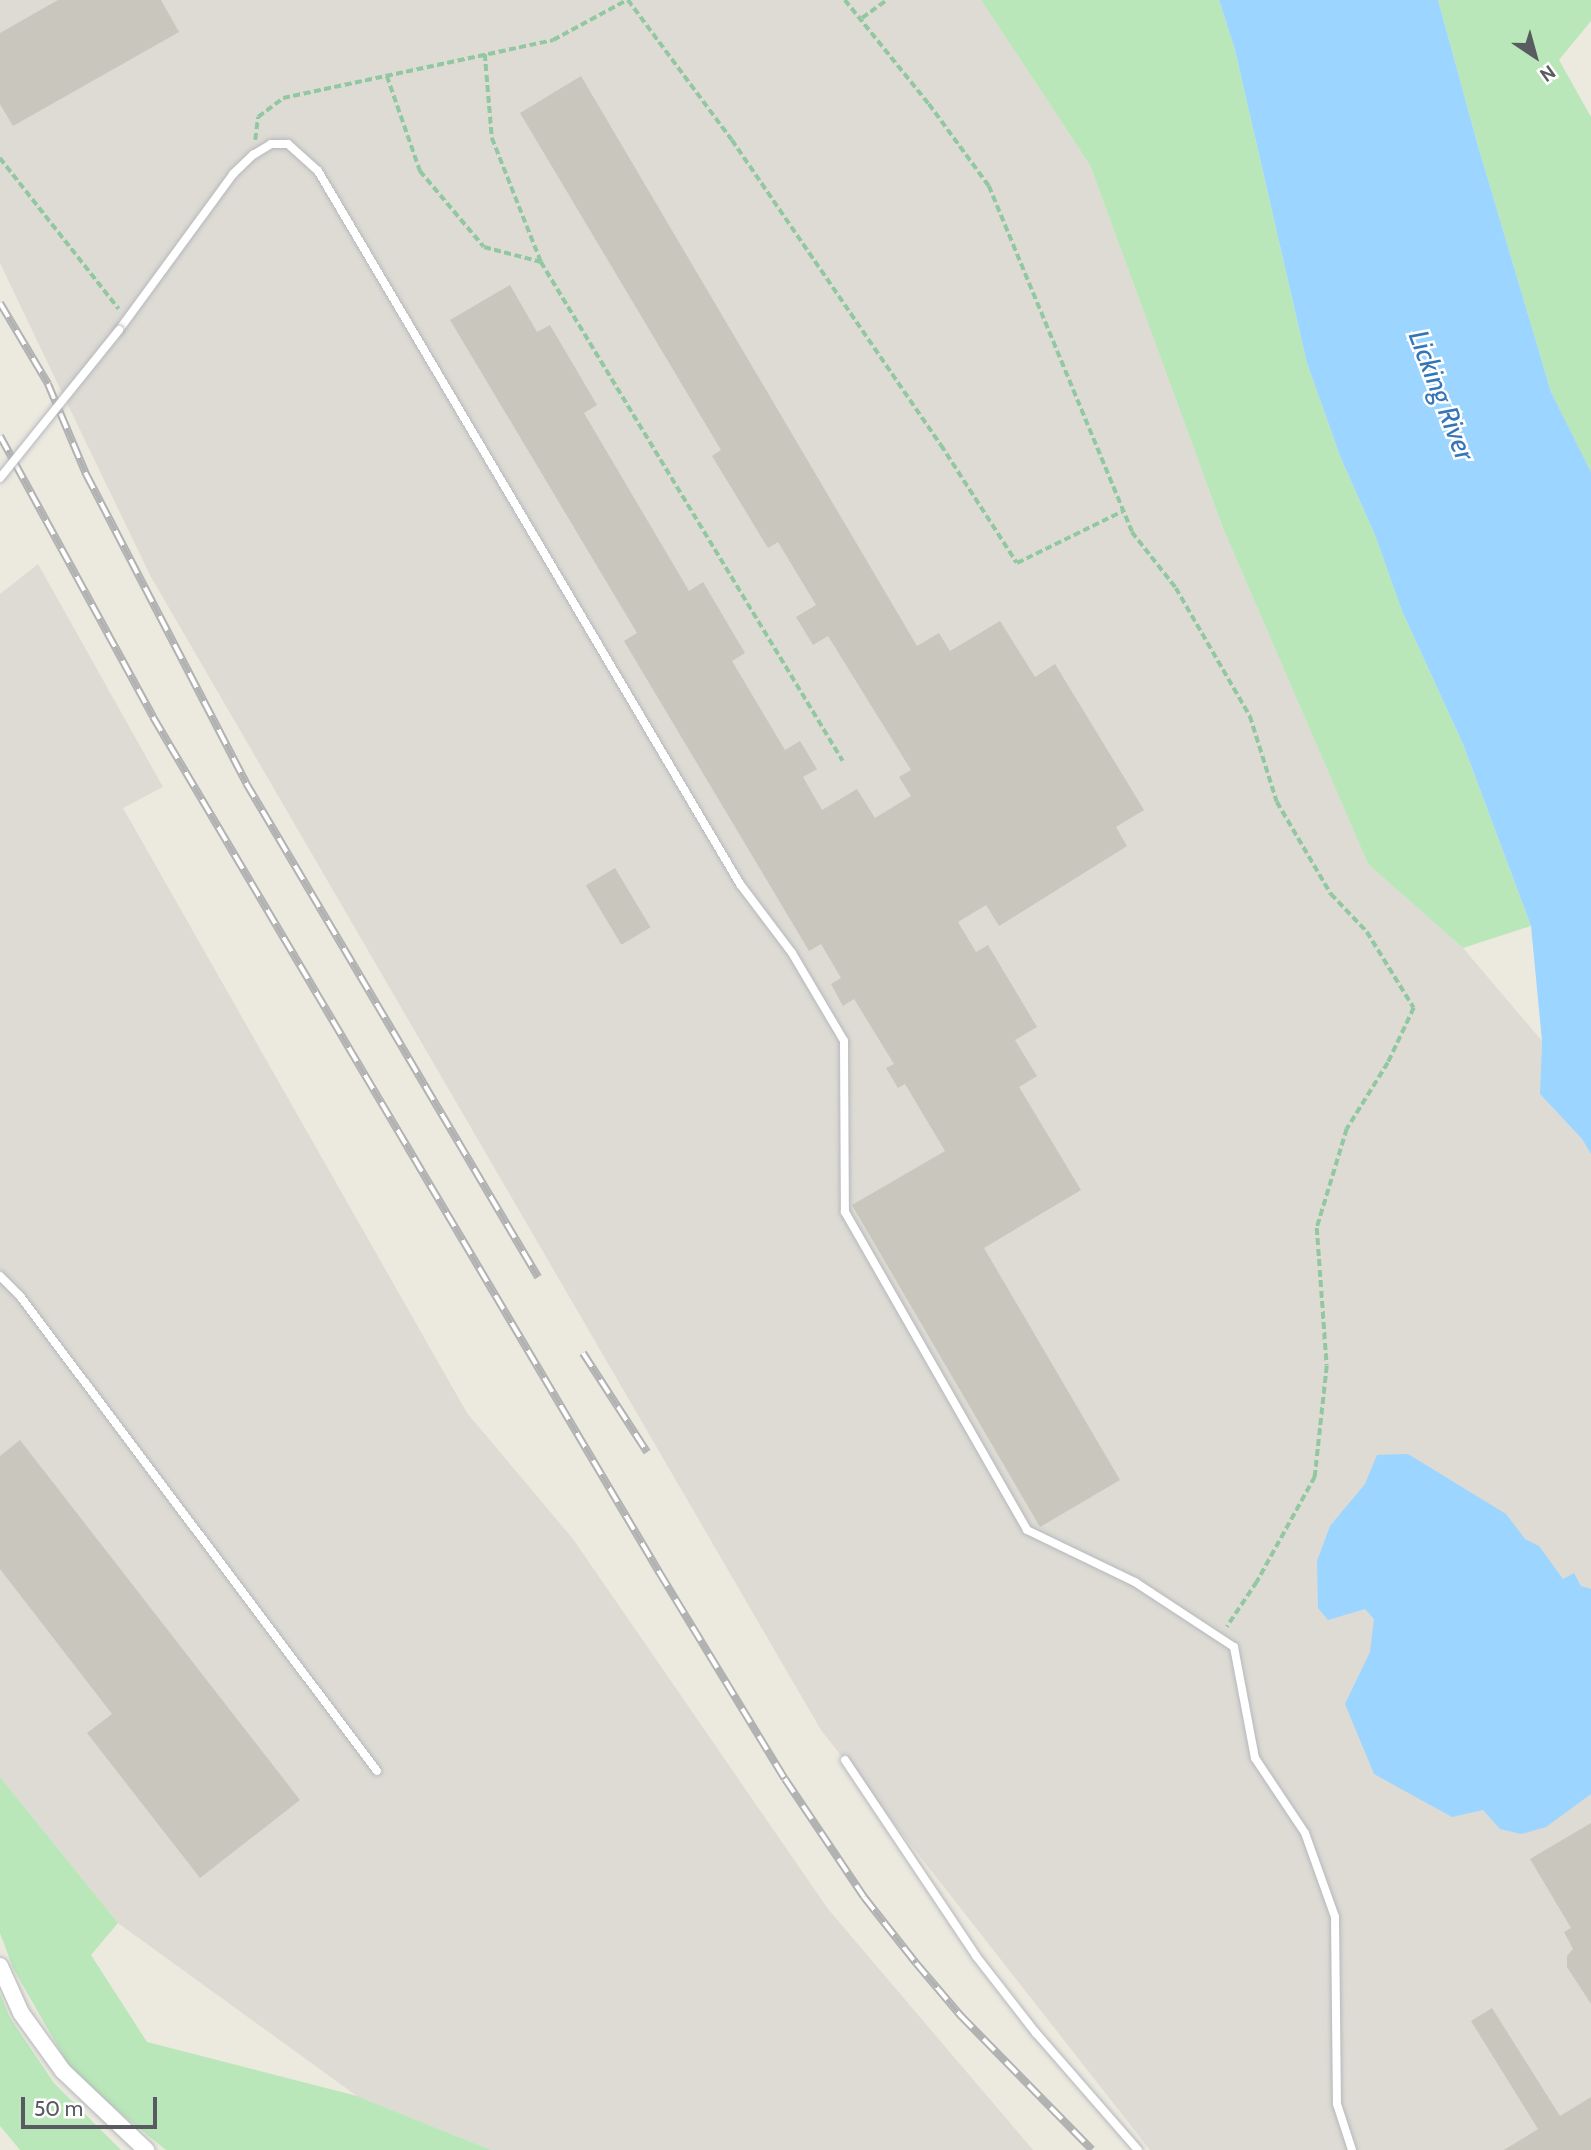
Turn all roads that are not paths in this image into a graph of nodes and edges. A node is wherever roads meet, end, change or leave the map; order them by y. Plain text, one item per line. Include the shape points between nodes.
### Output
1 (0, 478) edge
2 (0, 1276) edge
3 (845, 1760) dead end
4 (377, 1771) dead end
5 (0, 1966) edge
6 (146, 2150) edge
7 (1138, 2150) edge
8 (1352, 2150) edge

1 - 8 lane, bridge via 119,330 233,174 271,144 288,144 318,172 733,872 792,954 844,1041 845,1212 1027,1530 1135,1582 1234,1647 1255,1758 1305,1833 1335,1917 1337,2104
2 - 4 lane via 20,1296
3 - 7 lane via 976,1956
5 - 6 street via 21,2013 63,2071

